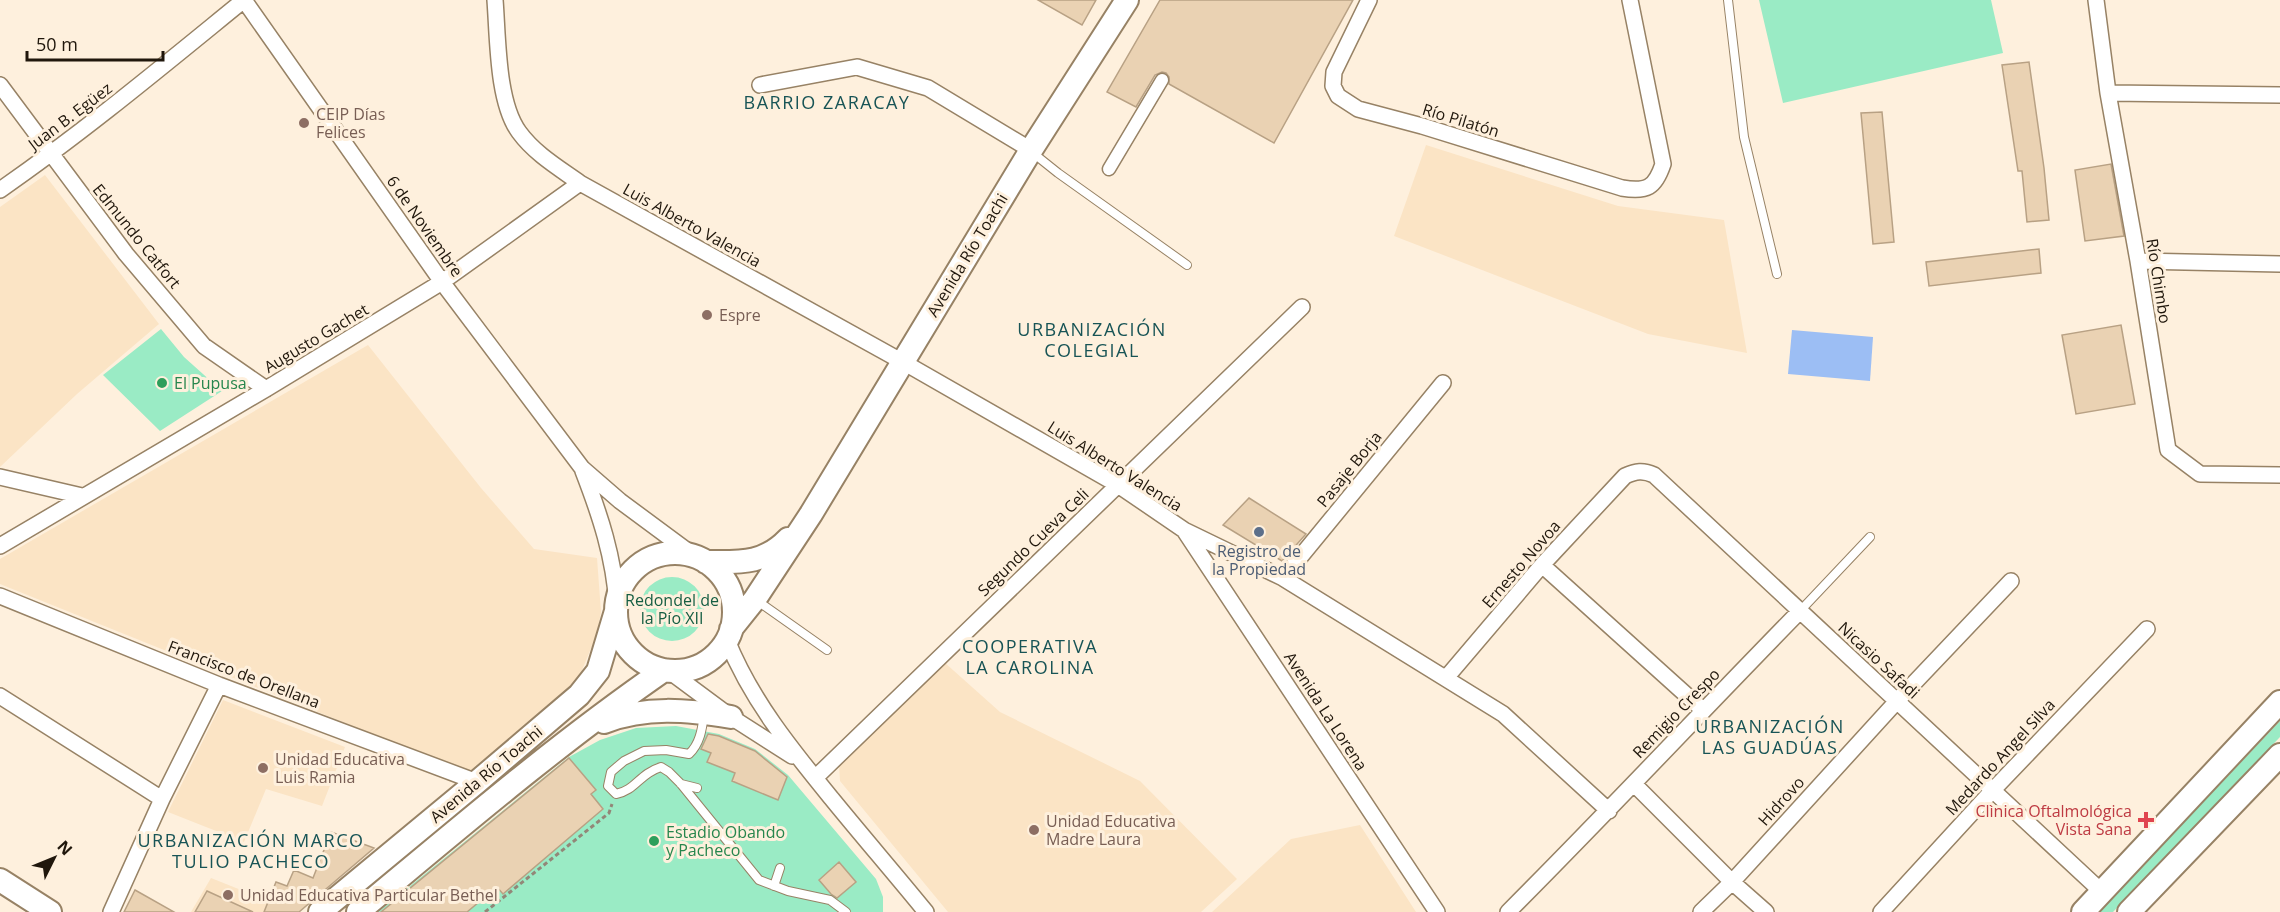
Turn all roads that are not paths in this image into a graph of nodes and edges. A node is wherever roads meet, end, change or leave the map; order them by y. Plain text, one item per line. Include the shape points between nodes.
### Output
1 (244, 0) edge
2 (495, 0) edge
3 (1128, 0) edge
4 (1369, 0) edge
5 (1630, 0) edge
6 (1728, 0) edge
7 (2096, 0) edge
8 (1162, 80) dead end
9 (0, 85) edge
10 (760, 85) dead end
11 (2108, 93) junction
12 (2280, 95) edge
13 (1030, 150) junction
14 (51, 155) junction
15 (1109, 169) dead end
16 (580, 183) junction
17 (0, 190) edge
18 (2138, 261) junction
19 (2280, 264) edge
20 (1187, 265) dead end
21 (1777, 274) dead end
22 (442, 282) junction
23 (1302, 307) dead end
24 (903, 362) junction
25 (1443, 383) dead end
26 (266, 390) junction
27 (582, 468) junction
28 (2280, 475) edge
29 (1625, 476) joint
30 (0, 477) edge
31 (1119, 485) junction
32 (81, 496) junction
33 (811, 514) junction
34 (1184, 530) junction
35 (1870, 537) dead end
36 (0, 546) edge
37 (702, 560) junction
38 (1542, 565) junction
39 (1283, 578) junction
40 (2011, 581) dead end
41 (0, 596) edge
42 (755, 599) junction
43 (617, 608) junction
44 (1800, 611) junction
45 (2146, 629) dead end
46 (729, 634) junction
47 (827, 650) dead end
48 (667, 670) junction
49 (1446, 678) junction
50 (219, 685) junction
51 (0, 696) edge
52 (1896, 701) junction
53 (2280, 702) edge
54 (1703, 710) junction
55 (705, 712) junction
56 (731, 717) junction
57 (583, 730) junction
58 (2280, 755) edge
59 (799, 760) junction
60 (815, 778) junction
61 (477, 782) junction
62 (681, 784) junction
63 (1634, 784) junction
64 (697, 788) dead end
65 (1992, 791) junction
66 (162, 799) junction
67 (1609, 811) junction
68 (780, 868) dead end
69 (0, 880) edge
70 (1732, 882) junction
71 (774, 886) junction
72 (2102, 892) junction
73 (50, 912) edge
74 (111, 912) edge
75 (320, 912) edge
76 (358, 912) edge
77 (846, 912) edge
78 (926, 912) edge
79 (1437, 912) edge
80 (1508, 912) edge
81 (1701, 912) edge
82 (1766, 912) edge
83 (1881, 912) edge
84 (2083, 912) edge
85 (2129, 912) edge

1 - 14 street, Juan B. Egüez
1 - 22 street, 6 de Noviembre
2 - 16 street, Luis Alberto Valencia via 504,98 518,132 541,156
3 - 13 main road, Avenida Río Toachi
4 - 5 street, Río Pilatón via 1334,72 1333,86 1338,96 1358,109 1638,190 1651,187 1663,164
6 - 21 lane via 1744,137
7 - 11 street, Río Chimbo
8 - 15 street
9 - 14 street, Edmundo Catfort
10 - 13 street via 857,67 928,88
11 - 12 street
11 - 18 street, Río Chimbo
13 - 20 lane
13 - 24 main road, Avenida Río Toachi
14 - 17 street, Juan B. Egüez
14 - 26 street, Edmundo Catfort via 126,254 204,346
16 - 22 street, Augusto Gachet
16 - 24 street, Luis Alberto Valencia
18 - 19 street
18 - 28 street, Río Chimbo via 2168,450 2200,474
22 - 26 street, Augusto Gachet
22 - 27 street, 6 de Noviembre
23 - 31 street, Segundo Cueva Celi
24 - 31 street, Luis Alberto Valencia
24 - 33 main road, Avenida Río Toachi
25 - 39 street, Pasaje Borja
26 - 32 street, Augusto Gachet
27 - 37 street, 6 de Noviembre via 620,501
27 - 43 street, 6 de Noviembre via 610,552
29 - 38 street, Ernesto Novoa
29 - 44 street, Nicasio Safadi via 1646,471 1654,475
30 - 32 street
31 - 34 street, Luis Alberto Valencia
31 - 60 street, Segundo Cueva Celi
32 - 36 street, Augusto Gachet
33 - 37 main road, Avenida Río Toachi via 772,553 758,560
33 - 42 main road, Avenida Río Toachi
34 - 39 street, Luis Alberto Valencia
34 - 79 street, Avenida La Lorena
35 - 44 lane, Remigio Crespo
37 - 43 main road via 676,553 646,561 623,584
37 - 46 main road via 722,577 732,597 734,618
38 - 49 street, Ernesto Novoa
38 - 54 street
39 - 49 street, Luis Alberto Valencia
40 - 52 street, Hidrovo
41 - 50 street, Francisco de Orellana
42 - 46 main road, Avenida Río Toachi
42 - 47 lane
43 - 48 main road via 619,630 628,647 642,660
43 - 61 main road, Avenida Río Toachi via 602,661 587,687
44 - 52 street, Nicasio Safadi
44 - 54 street, Remigio Crespo
45 - 65 street, Medardo Angel Silva
46 - 48 main road via 717,654 704,664
46 - 59 street via 738,666
48 - 56 street
48 - 57 main road, Avenida Río Toachi
49 - 67 street, Luis Alberto Valencia via 1503,714
50 - 61 street, Francisco de Orellana
50 - 66 street
51 - 66 street
52 - 65 street, Nicasio Safadi
52 - 70 street, Hidrovo
53 - 72 main road
54 - 63 street, Remigio Crespo
55 - 56 main road
55 - 57 main road via 636,712
55 - 62 lane via 702,732 689,754 644,751 611,772 608,786 616,794 627,792 644,775 661,767
56 - 59 street
57 - 76 main road, Avenida Río Toachi
58 - 85 main road
59 - 60 street
60 - 78 street
61 - 75 main road, Avenida Río Toachi
62 - 64 lane
62 - 71 lane via 759,880
63 - 67 street, Remigio Crespo
63 - 70 street
65 - 72 street, Nicasio Safadi
65 - 83 street, Medardo Angel Silva
66 - 74 street
67 - 80 street, Remigio Crespo
68 - 71 lane
69 - 73 main road
70 - 81 street, Hidrovo
70 - 82 street
71 - 77 lane via 830,900
72 - 84 main road

